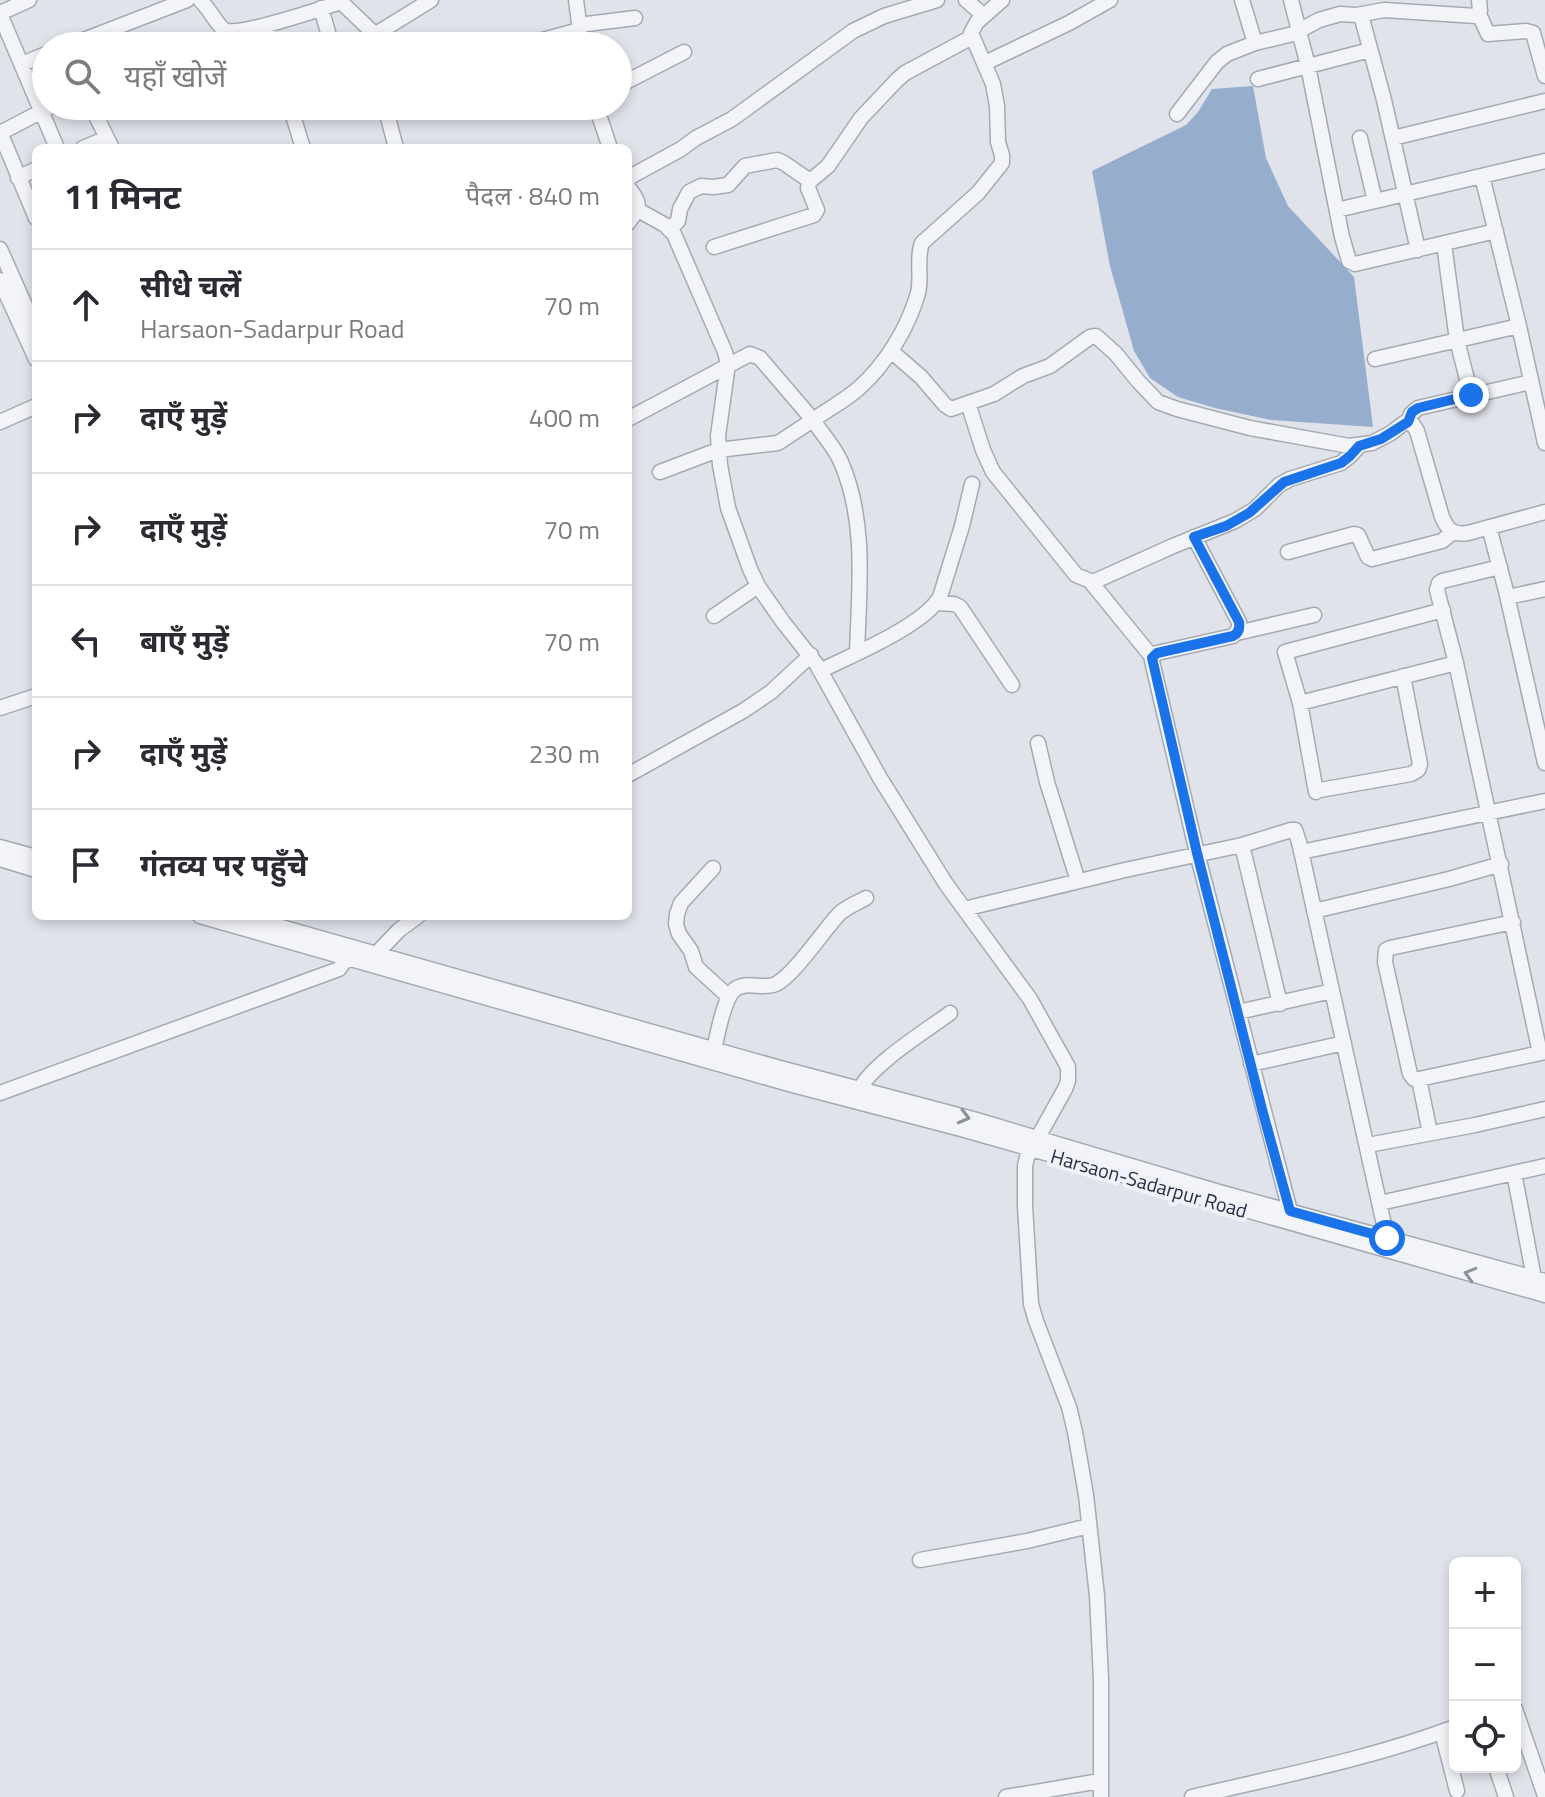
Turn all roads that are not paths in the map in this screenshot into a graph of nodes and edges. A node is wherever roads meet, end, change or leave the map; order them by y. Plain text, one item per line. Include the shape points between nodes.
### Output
1 (187, 0) edge
2 (200, 0) edge
3 (431, 0) edge
4 (576, 0) edge
5 (937, 0) edge
6 (966, 0) edge
7 (1002, 0) edge
8 (1110, 0) edge
9 (1242, 0) edge
10 (1291, 0) edge
11 (340, 1) edge
12 (19, 2) edge
13 (1338, 7) edge
14 (1479, 7) edge
15 (321, 8) junction
16 (0, 14) edge
17 (983, 15) junction
18 (1361, 15) junction
19 (635, 18) dead end
20 (266, 25) junction
21 (579, 28) junction
22 (1300, 31) junction
23 (104, 32) edge
24 (268, 32) edge
25 (328, 32) edge
26 (374, 32) edge
27 (379, 32) edge
28 (566, 32) edge
29 (580, 32) edge
30 (972, 37) junction
31 (1255, 43) junction
32 (1370, 50) junction
33 (684, 52) dead end
34 (32, 60) edge
35 (985, 63) junction
36 (22, 64) junction
37 (1308, 66) junction
38 (1545, 76) edge
39 (632, 79) edge
40 (1258, 79) dead end
41 (32, 82) edge
42 (1545, 101) edge
43 (1177, 114) dead end
44 (32, 116) edge
45 (50, 120) edge
46 (98, 120) edge
47 (294, 120) edge
48 (389, 120) edge
49 (601, 120) edge
50 (0, 132) edge
51 (1360, 138) dead end
52 (1393, 138) junction
53 (109, 143) edge
54 (56, 144) edge
55 (302, 144) edge
56 (395, 144) edge
57 (609, 144) edge
58 (1545, 161) edge
59 (32, 171) edge
60 (632, 176) edge
61 (1482, 176) junction
62 (18, 178) junction
63 (810, 181) junction
64 (632, 193) edge
65 (1406, 195) junction
66 (1375, 201) junction
67 (32, 208) edge
68 (638, 210) junction
69 (1337, 210) junction
70 (632, 218) edge
71 (670, 229) junction
72 (1496, 231) junction
73 (1444, 244) junction
74 (714, 247) dead end
75 (0, 249) edge
76 (1418, 250) junction
77 (0, 280) edge
78 (27, 314) edge
79 (1519, 326) junction
80 (32, 339) edge
81 (1457, 340) junction
82 (891, 351) junction
83 (1375, 359) dead end
84 (728, 364) junction
85 (1531, 382) junction
86 (1471, 395) junction
87 (968, 403) junction
88 (32, 408) edge
89 (632, 417) edge
90 (813, 420) junction
91 (0, 422) edge
92 (1408, 422) junction
93 (1545, 443) edge
94 (1359, 446) junction
95 (718, 450) junction
96 (660, 472) dead end
97 (972, 484) dead end
98 (1545, 512) edge
99 (1489, 527) junction
100 (1452, 533) junction
101 (1194, 537) junction
102 (1288, 552) dead end
103 (1500, 567) junction
104 (1090, 581) junction
105 (758, 586) junction
106 (1545, 589) edge
107 (1508, 597) junction
108 (937, 603) junction
109 (1443, 610) junction
110 (1314, 615) dead end
111 (714, 616) dead end
112 (1237, 633) junction
113 (857, 653) junction
114 (811, 655) junction
115 (1152, 657) junction
116 (1456, 663) junction
117 (820, 671) junction
118 (1403, 676) junction
119 (1012, 685) dead end
120 (32, 697) edge
121 (1300, 703) junction
122 (0, 708) edge
123 (1038, 743) dead end
124 (1545, 763) edge
125 (632, 773) edge
126 (1545, 801) edge
127 (1489, 813) junction
128 (1242, 845) junction
129 (0, 847) edge
130 (1301, 852) junction
131 (1197, 853) junction
132 (32, 856) edge
133 (0, 859) edge
134 (1501, 864) junction
135 (713, 868) dead end
136 (32, 869) edge
137 (1078, 881) junction
138 (866, 898) dead end
139 (964, 909) junction
140 (1314, 911) junction
141 (216, 920) edge
142 (253, 920) edge
143 (413, 920) edge
144 (1513, 922) junction
145 (345, 953) junction
146 (377, 953) junction
147 (1332, 991) junction
148 (727, 1004) junction
149 (1280, 1004) junction
150 (1238, 1012) junction
151 (950, 1013) dead end
152 (1344, 1043) junction
153 (714, 1049) junction
154 (1543, 1052) edge
155 (1251, 1064) junction
156 (1419, 1079) junction
157 (860, 1089) junction
158 (0, 1093) edge
159 (1545, 1109) edge
160 (1430, 1133) junction
161 (1033, 1143) junction
162 (1368, 1145) junction
163 (1545, 1166) edge
164 (1514, 1173) junction
165 (1380, 1203) junction
166 (1290, 1211) junction
167 (1387, 1238) junction
168 (1539, 1279) edge
169 (1545, 1295) edge
170 (1089, 1526) junction
171 (920, 1560) dead end
172 (1521, 1726) edge
173 (1448, 1729) edge
174 (1498, 1773) edge
175 (1100, 1781) junction
176 (1457, 1791) dead end
177 (1545, 1796) edge
178 (1006, 1797) edge
179 (1101, 1797) edge
180 (1192, 1797) edge
181 (1506, 1797) edge

1 - 23 street
2 - 20 street via 227,31
3 - 27 street
4 - 21 street
5 - 60 street via 853,31 732,119
6 - 17 street
7 - 17 street
8 - 35 street
9 - 31 street
10 - 22 street
11 - 15 street
11 - 26 street
12 - 16 street
13 - 18 street
13 - 22 street
14 - 18 street via 1471,17 1384,10
14 - 38 street via 1488,34 1533,33
15 - 20 street
15 - 25 street
16 - 36 street
17 - 30 street
18 - 32 street
19 - 21 street
20 - 24 street
21 - 28 street
21 - 29 street
22 - 31 street
22 - 37 street
30 - 35 street
30 - 63 street via 897,80
31 - 43 street via 1223,57
32 - 37 street
32 - 52 street
33 - 39 street
34 - 36 street
35 - 82 street via 993,84 1002,163 978,193 922,243 916,298
36 - 41 street
37 - 40 street
37 - 69 street
42 - 52 street
44 - 50 street
45 - 54 street
46 - 53 street
47 - 55 street
48 - 56 street
49 - 57 street
50 - 62 street
51 - 66 street
52 - 65 street
58 - 61 street
59 - 62 street
61 - 65 street
61 - 72 street
62 - 67 street
63 - 71 street via 777,160 745,166 728,185 689,192
63 - 74 street via 814,215
64 - 68 street
65 - 66 street
65 - 76 street
66 - 69 street
68 - 70 street
68 - 71 street
69 - 76 street via 1352,263
71 - 84 street
72 - 73 street
72 - 79 street
73 - 76 street
73 - 81 street
75 - 78 street
77 - 78 street
78 - 80 street
79 - 81 street
79 - 85 street
81 - 83 street
81 - 86 street
82 - 87 street via 947,408
82 - 90 street via 861,387
84 - 89 street
84 - 90 street via 746,355 758,356
84 - 95 street
85 - 86 street
85 - 93 street
86 - 92 street via 1418,408
87 - 94 street via 1050,366 1096,336 1165,406 1250,428
87 - 104 street via 993,472 1076,575
88 - 91 street
90 - 95 street via 778,443
90 - 113 street via 839,458 857,522
92 - 94 street
92 - 100 street via 1417,431 1442,517
94 - 101 street via 1341,463 1284,482 1255,509
95 - 96 street
95 - 105 street via 728,508
97 - 108 street
98 - 99 street
99 - 100 street
99 - 103 street
100 - 102 street via 1442,541 1372,559 1354,534
101 - 104 street
101 - 112 street via 1239,622
103 - 107 street
103 - 109 street via 1439,583
104 - 115 street
105 - 111 street
105 - 114 street
106 - 107 street
107 - 124 street
108 - 113 street
108 - 119 street via 960,607
109 - 116 street
109 - 121 street via 1285,652
110 - 112 street
112 - 115 street
113 - 117 street
114 - 117 street
114 - 125 street via 743,711
115 - 131 street
116 - 118 street
116 - 127 street
117 - 139 street via 880,778
118 - 121 street
118 - 121 street via 1420,764 1411,774 1318,791
120 - 122 street
123 - 137 street
126 - 127 street
127 - 130 street
127 - 134 street
128 - 130 street via 1293,830
128 - 131 street
128 - 149 street
129 - 132 street
130 - 140 street
131 - 137 street
131 - 150 street
133 - 136 street
134 - 140 street
134 - 144 street
135 - 148 street via 681,903 676,924 695,965
137 - 139 street
138 - 148 street via 841,912 784,978
139 - 161 street via 1030,999 1068,1067 1065,1089
140 - 147 street
141 - 145 street
142 - 145 street
143 - 146 street
144 - 154 street
144 - 156 street via 1386,950 1410,1074
145 - 146 street
145 - 158 street via 339,969
145 - 161 street via 789,1084
146 - 153 street
147 - 149 street
147 - 152 street
148 - 153 street
149 - 150 street
150 - 155 street
151 - 157 street via 877,1067
152 - 155 street
152 - 162 street
153 - 157 street
154 - 156 street
155 - 166 street
156 - 160 street
157 -> 161 street
159 - 160 street
160 - 162 street
161 - 166 street, Harsaon-Sadarpur Road
169 -> 161 street, Harsaon-Sadarpur Road
161 - 170 street via 1024,1180 1031,1304 1069,1407
162 - 165 street
163 - 164 street
164 - 165 street
164 - 168 street
165 - 167 street
166 - 167 street, Harsaon-Sadarpur Road
167 - 168 street, Harsaon-Sadarpur Road
170 - 171 street
170 - 175 street via 1101,1679
172 - 177 street
173 - 176 street
173 - 180 street
174 - 181 street
175 - 178 street
175 - 179 street

